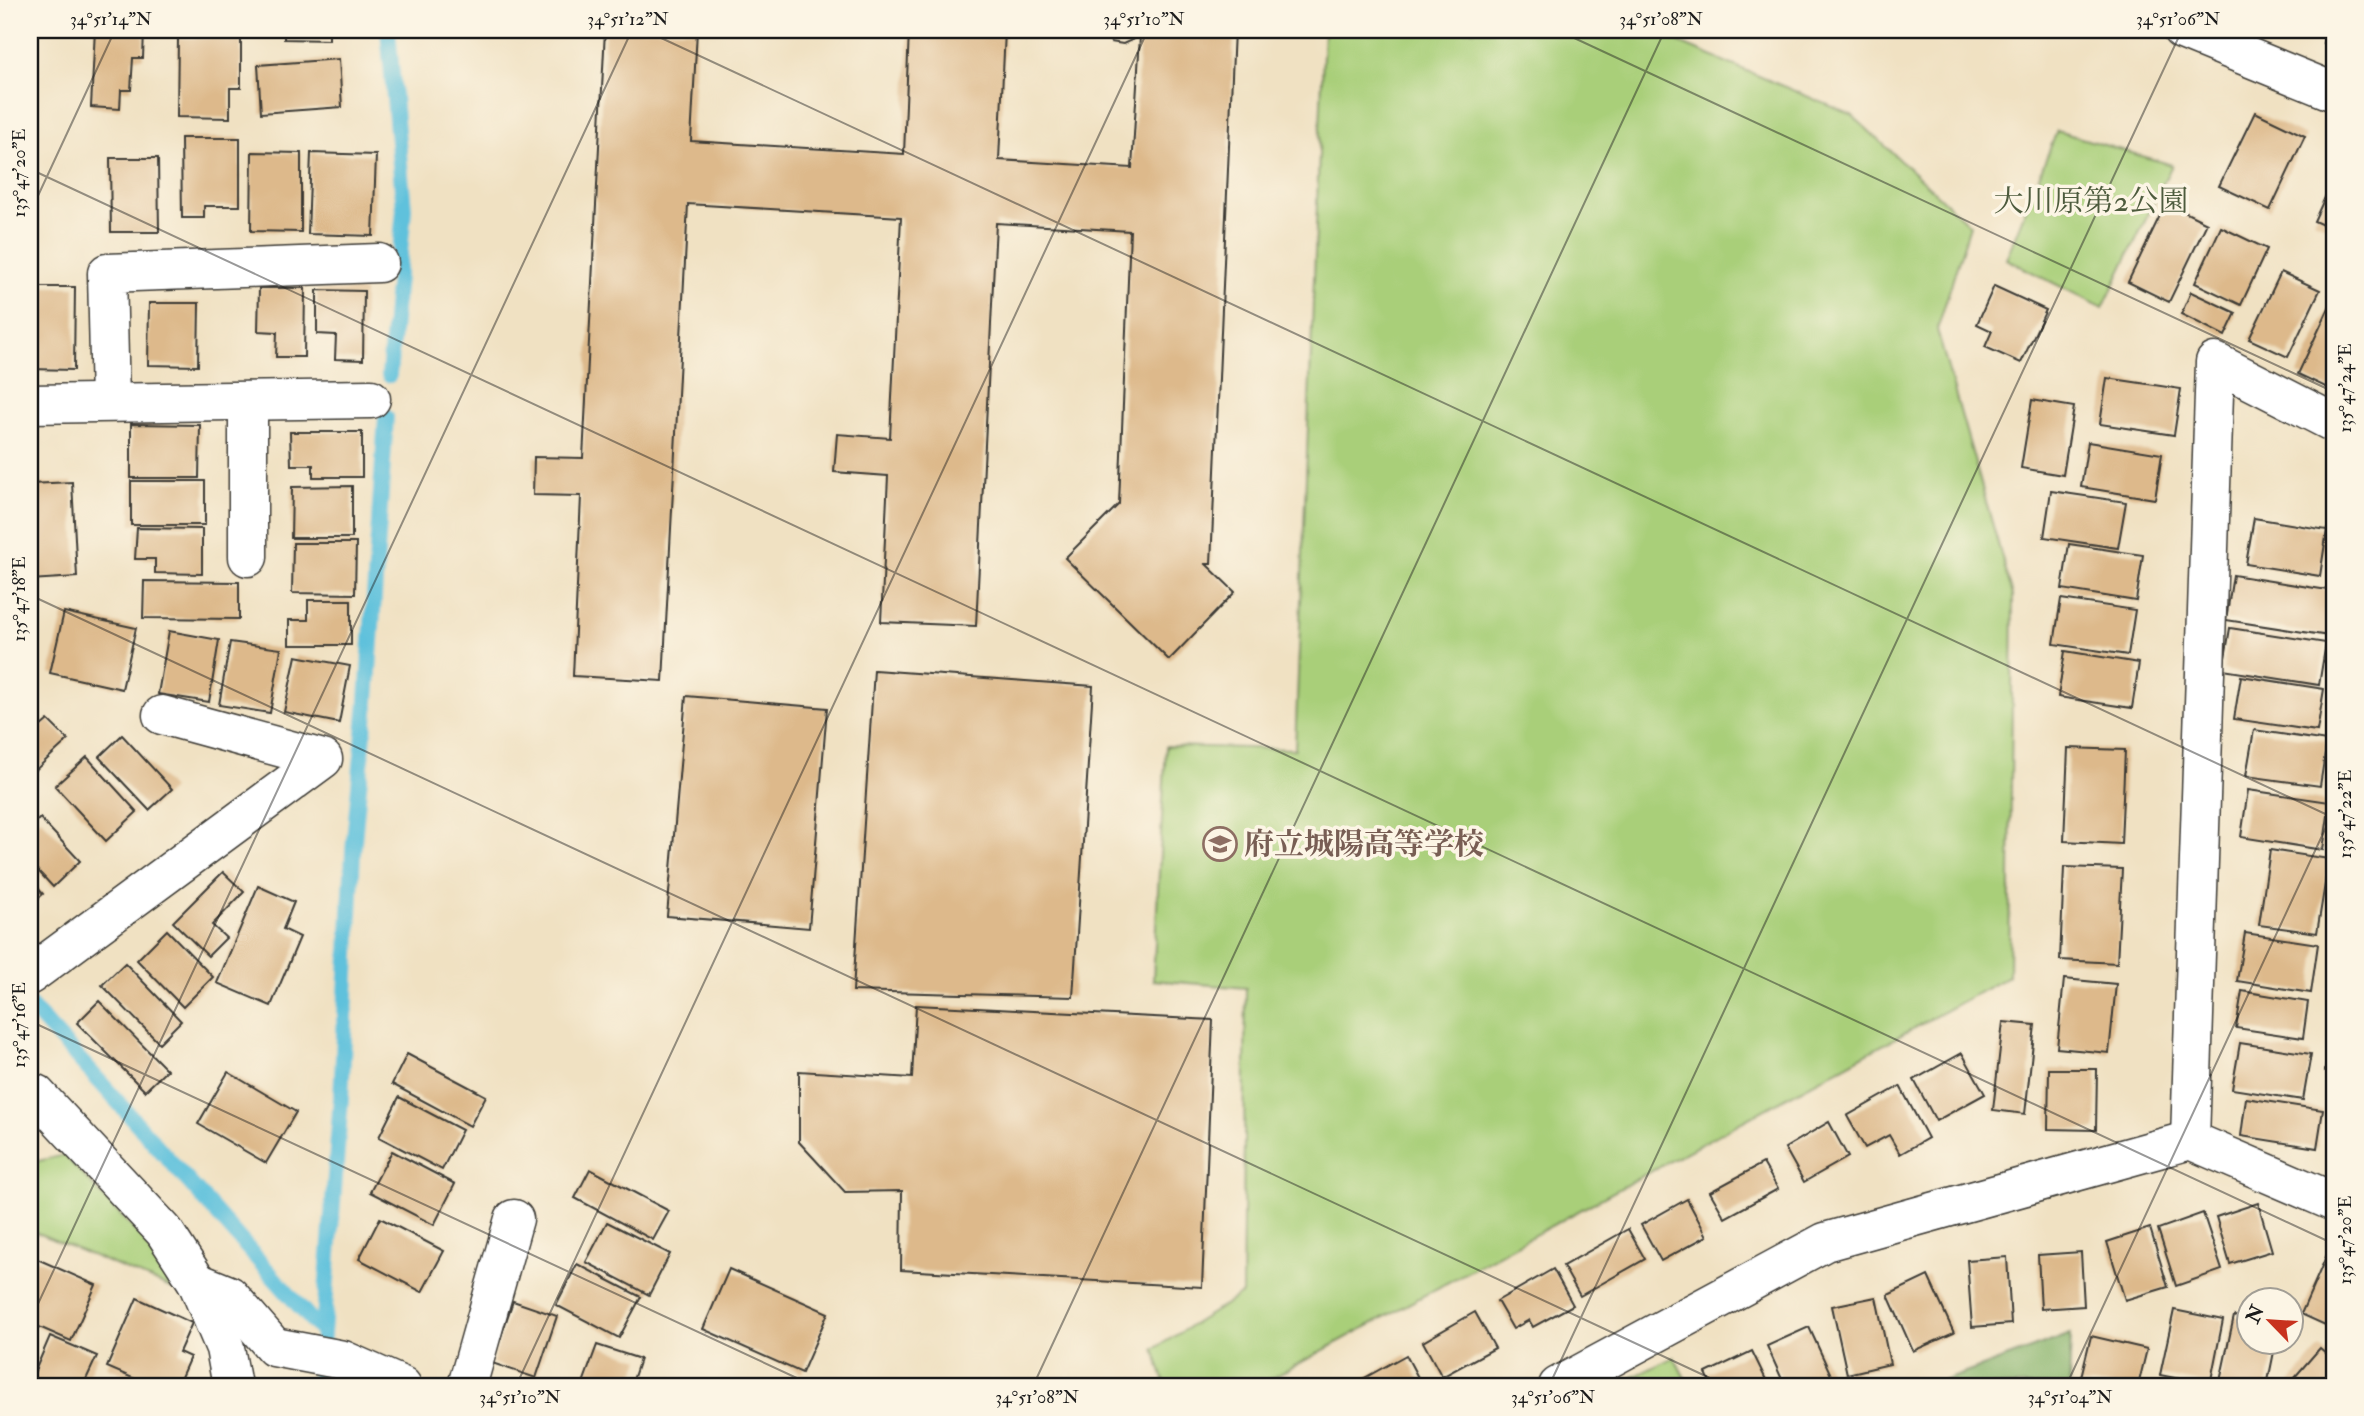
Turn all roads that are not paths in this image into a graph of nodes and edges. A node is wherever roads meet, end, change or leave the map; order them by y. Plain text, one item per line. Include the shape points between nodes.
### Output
1 (2182, 30) edge
2 (2334, 92) edge
3 (379, 263) dead end
4 (371, 399) dead end
5 (248, 401) junction
6 (110, 402) junction
7 (30, 404) edge
8 (2334, 423) edge
9 (248, 557) dead end
10 (162, 715) dead end
11 (32, 974) edge
12 (32, 1101) edge
13 (2190, 1140) junction
14 (2334, 1202) edge
15 (514, 1219) dead end
16 (197, 1282) junction
17 (232, 1386) edge
18 (402, 1386) edge
19 (467, 1386) edge
20 (1558, 1386) edge

1 - 2 street
3 - 6 street via 107,273
4 - 5 street
5 - 6 street
5 - 9 street
6 - 7 street
8 - 13 street via 2215,362
10 - 11 street via 323,759
12 - 16 street via 164,1231
13 - 14 street
13 - 20 street via 1825,1242
15 - 19 street
16 - 17 street via 225,1348
16 - 18 street via 229,1294 274,1347 343,1360

